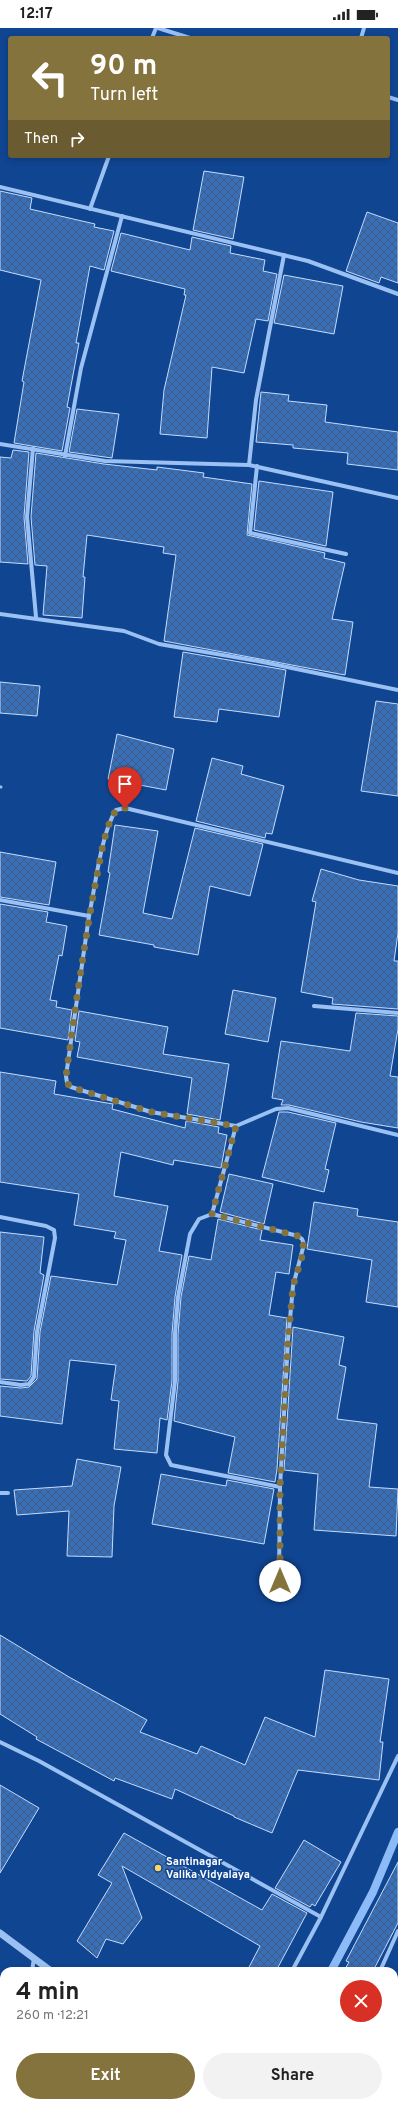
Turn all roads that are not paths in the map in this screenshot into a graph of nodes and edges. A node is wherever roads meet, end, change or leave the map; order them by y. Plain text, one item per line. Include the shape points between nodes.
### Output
1 (157, 28) edge
2 (172, 30) edge
3 (186, 36) edge
4 (108, 158) edge
5 (0, 187) edge
6 (90, 209) junction
7 (122, 216) junction
8 (284, 255) junction
9 (398, 294) edge
10 (0, 444) edge
11 (33, 448) junction
12 (65, 456) junction
13 (249, 465) junction
14 (257, 466) junction
15 (398, 498) edge
16 (346, 554) dead end
17 (0, 614) edge
18 (36, 617) junction
19 (398, 690) edge
20 (398, 873) edge
21 (0, 900) edge
22 (89, 916) junction
23 (314, 1006) dead end
24 (398, 1014) edge
25 (236, 1126) junction
26 (398, 1135) edge
27 (212, 1214) junction
28 (0, 1217) edge
29 (0, 1382) edge
30 (280, 1487) junction
31 (0, 1492) edge
32 (8, 1493) dead end
33 (280, 1581) dead end
34 (0, 1742) edge
35 (398, 1756) edge
36 (321, 1917) junction
37 (398, 1931) edge
38 (0, 1933) edge
39 (34, 1958) junction
40 (33, 1967) edge
41 (46, 1967) edge
42 (294, 1967) edge
43 (382, 1967) edge

1 - 2 street
2 - 3 street
4 - 6 street
5 - 6 street
6 - 7 street
7 - 8 street
7 - 12 street via 81,368
8 - 9 street via 308,261
8 - 13 street via 256,400
10 - 11 street
11 - 12 street
11 - 18 street via 27,517
12 - 13 street via 105,461
13 - 14 street
14 - 15 street
14 - 16 street via 250,533
17 - 18 street
18 - 19 street via 124,631 159,644 258,661
20 - 22 street via 125,808 116,810 112,816
21 - 22 street
22 - 25 street via 67,1083 71,1087 151,1112
23 - 24 street
25 - 26 street via 276,1109 288,1108
25 - 27 street
27 - 30 street via 298,1236 304,1244 293,1286
27 - 30 street via 199,1219 190,1234 178,1297 175,1381 166,1455 171,1465
28 - 29 street via 46,1226 54,1230 55,1238 37,1332 34,1376 29,1384
30 - 33 street
31 - 32 street
34 - 36 street
35 - 36 street
36 - 42 street
37 - 43 street
38 - 39 street
39 - 40 street
39 - 41 street

